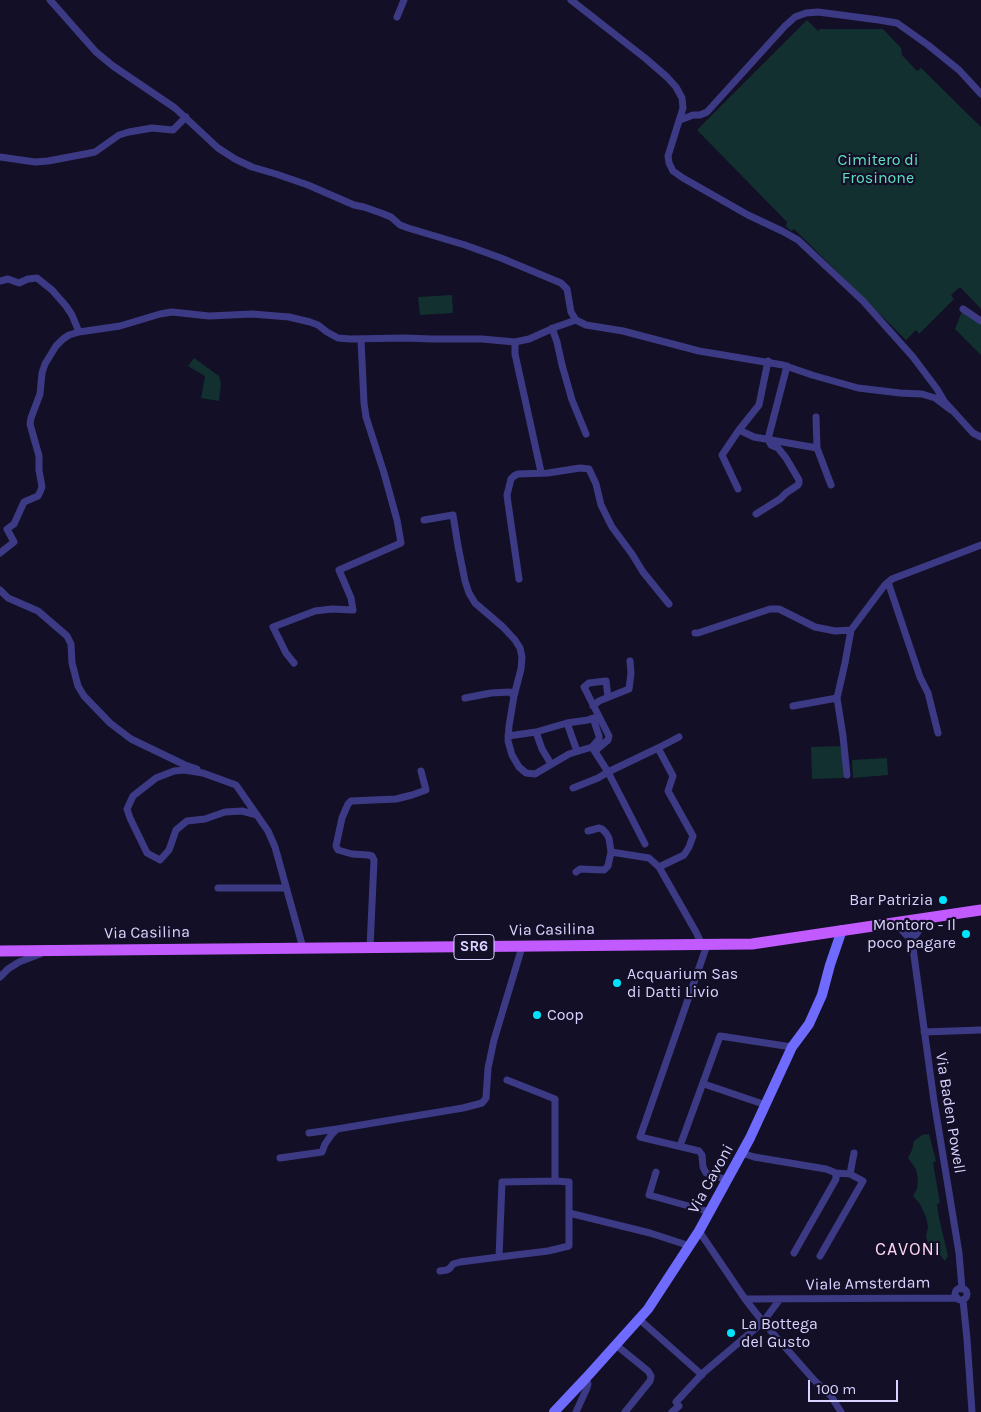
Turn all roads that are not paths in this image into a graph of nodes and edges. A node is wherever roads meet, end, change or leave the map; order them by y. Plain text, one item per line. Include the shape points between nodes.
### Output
1 (50, 0) edge
2 (404, 0) edge
3 (571, 0) edge
4 (396, 17) dead end
5 (981, 94) edge
6 (682, 102) junction
7 (692, 115) junction
8 (186, 117) junction
9 (680, 120) junction
10 (0, 157) edge
11 (0, 281) edge
12 (963, 309) dead end
13 (576, 320) junction
14 (981, 321) edge
15 (552, 328) junction
16 (79, 332) junction
17 (361, 340) junction
18 (514, 342) junction
19 (768, 361) junction
20 (788, 366) junction
21 (951, 410) junction
22 (816, 417) dead end
23 (739, 430) junction
24 (586, 434) dead end
25 (981, 437) edge
26 (768, 439) junction
27 (818, 448) junction
28 (541, 472) junction
29 (831, 485) dead end
30 (738, 489) dead end
31 (756, 514) dead end
32 (424, 520) dead end
33 (981, 545) edge
34 (0, 553) edge
35 (520, 579) dead end
36 (888, 582) junction
37 (0, 590) edge
38 (670, 604) dead end
39 (850, 630) junction
40 (695, 633) dead end
41 (630, 662) dead end
42 (294, 663) dead end
43 (514, 696) junction
44 (608, 697) junction
45 (466, 698) dead end
46 (837, 698) junction
47 (593, 706) junction
48 (793, 706) dead end
49 (567, 723) junction
50 (536, 732) junction
51 (938, 733) dead end
52 (508, 736) junction
53 (679, 738) dead end
54 (658, 748) junction
55 (594, 749) junction
56 (576, 752) junction
57 (551, 764) junction
58 (421, 771) dead end
59 (608, 772) junction
60 (208, 775) junction
61 (847, 775) dead end
62 (573, 788) dead end
63 (256, 815) junction
64 (588, 831) dead end
65 (645, 844) dead end
66 (611, 852) junction
67 (659, 867) junction
68 (576, 872) dead end
69 (218, 888) dead end
70 (286, 888) junction
71 (981, 910) edge
72 (928, 917) junction
73 (908, 920) junction
74 (891, 923) junction
75 (842, 930) junction
76 (912, 941) junction
77 (704, 945) junction
78 (522, 947) junction
79 (303, 948) junction
80 (370, 948) junction
81 (56, 950) junction
82 (0, 951) edge
83 (0, 977) edge
84 (981, 1030) edge
85 (924, 1032) junction
86 (792, 1047) junction
87 (507, 1080) dead end
88 (704, 1084) junction
89 (766, 1105) junction
90 (337, 1129) junction
91 (309, 1133) dead end
92 (680, 1146) junction
93 (742, 1153) junction
94 (854, 1153) dead end
95 (280, 1158) dead end
96 (656, 1172) dead end
97 (836, 1173) junction
98 (850, 1174) junction
99 (727, 1180) junction
100 (554, 1181) junction
101 (710, 1212) junction
102 (569, 1213) junction
103 (699, 1231) junction
104 (690, 1246) junction
105 (794, 1253) dead end
106 (820, 1256) dead end
107 (499, 1257) junction
108 (440, 1271) dead end
109 (745, 1299) junction
110 (780, 1299) junction
111 (960, 1299) junction
112 (639, 1319) junction
113 (763, 1322) junction
114 (616, 1345) junction
115 (702, 1375) junction
116 (586, 1378) junction
117 (554, 1412) edge
118 (576, 1412) edge
119 (625, 1412) edge
120 (672, 1412) edge
121 (840, 1412) edge
122 (972, 1412) edge

1 - 8 street via 112,66
2 - 4 street
3 - 6 street via 667,77 676,87
5 - 7 street via 959,70 896,24 818,12 806,13 785,26 707,112
6 - 7 street
6 - 9 street
7 - 9 street
8 - 10 street via 173,130 152,128 129,132 94,152 35,162
8 - 13 street via 218,148 252,167 291,178 354,206 391,217 400,225 483,252 561,283 567,289 571,312
9 - 21 street via 668,156 673,171 798,240 892,332
11 - 16 street via 8,279 18,283 37,278 66,306
12 - 14 street
13 - 15 street
13 - 19 street via 699,351
15 - 18 street via 529,340
15 - 24 street via 572,400
16 - 17 street via 120,326 165,313 208,316 252,314 301,319 338,338
16 - 34 street via 63,339 45,364 30,424 39,456 42,487 38,496 24,502 14,524 7,529 14,542
17 - 18 street via 406,338
17 - 42 street via 366,417 401,543 339,570 353,610 315,611 273,626
18 - 28 street
19 - 20 street
19 - 23 street via 759,405
20 - 21 street via 858,388 922,394 935,398
20 - 26 street
21 - 25 street
22 - 27 street
23 - 26 street
23 - 30 street via 722,455
26 - 27 street
26 - 31 street via 786,458 799,483
27 - 29 street
28 - 35 street via 518,474 509,484 508,510
28 - 38 street via 589,469 612,527
32 - 43 street via 453,515 469,594 520,648 521,669
33 - 36 street
36 - 39 street
36 - 51 street via 928,693
37 - 60 street via 8,598 38,611 67,636 78,686 110,723 131,739
39 - 40 street via 815,627 775,609
39 - 46 street
41 - 44 street via 629,690
43 - 45 street via 510,692 491,692
43 - 52 street
44 - 47 street
44 - 47 street via 606,681 589,683 584,687
46 - 48 street
46 - 61 street
47 - 55 street via 609,736
49 - 50 street
49 - 55 street via 592,718 599,736
49 - 56 street
50 - 52 street
50 - 57 street
52 - 57 street via 512,754 526,773 535,774
53 - 54 street
54 - 59 street
54 - 67 street via 673,776 668,791 692,836 684,855
55 - 56 street
55 - 59 street
56 - 57 street
58 - 80 street via 426,790 396,799 352,801 342,818 338,850 372,856 374,860
59 - 62 street
59 - 65 street
60 - 63 street via 236,785
60 - 63 street via 174,771 156,778 133,796 127,809 147,853 160,860 170,850 176,830 187,821 225,812 242,811
63 - 70 street via 276,847
64 - 66 street via 602,829
66 - 67 street via 649,858
66 - 68 street via 604,870 580,869
67 - 77 street
69 - 70 street
70 - 79 street
71 - 72 main road, Via Casilina / SR6
72 - 73 main road, Via Casilina / SR6
72 - 76 street
73 - 74 main road, Via Casilina / SR6
73 - 76 street, Via Baden Powell
74 - 75 main road, Via Casilina / SR6
74 - 76 street
75 - 77 main road, Via Casilina / SR6 via 752,944
75 - 86 street, Via Cavoni via 822,995 809,1024
76 - 85 street, Via Baden Powell
77 - 78 main road, Via Casilina / SR6
77 - 92 street via 640,1137
78 - 80 main road, Via Casilina / SR6
78 - 90 street via 494,1040 486,1098 482,1103
79 - 80 main road, Via Casilina / SR6
79 - 81 main road, Via Casilina / SR6
81 - 82 main road, Via Casilina / SR6
81 - 83 street via 23,960
84 - 85 street
85 - 111 street, Via Baden Powell via 959,1253 962,1288 956,1294
86 - 88 street via 720,1036
86 - 89 street, Via Cavoni
87 - 100 street via 555,1099
88 - 89 street
88 - 92 street
89 - 93 street, Via Cavoni
90 - 91 street
90 - 95 street via 322,1152
92 - 99 street via 699,1150 706,1173
93 - 97 street
93 - 99 street, Via Cavoni
94 - 98 street
96 - 101 street via 649,1195
97 - 98 street
97 - 105 street via 836,1179
98 - 106 street via 863,1181
99 - 101 street, Via Cavoni
100 - 102 street via 569,1182
100 - 107 street via 502,1182
101 - 103 street, Via Cavoni
102 - 104 street
102 - 107 street via 569,1246
103 - 104 street, Via Cavoni
103 - 109 street
104 - 112 street, Via Cavoni
107 - 108 street via 460,1262
109 - 110 street, Viale Amsterdam
109 - 113 street
110 - 111 street, Viale Amsterdam
110 - 113 street
111 - 122 street via 967,1339
112 - 114 street, Via Cavoni
112 - 115 street
113 - 115 street
113 - 121 street via 826,1390
114 - 116 street, Via Cavoni
114 - 119 street via 650,1376 650,1382
115 - 120 street via 676,1402 679,1406
116 - 117 street, Via Cavoni
116 - 118 street via 587,1388

